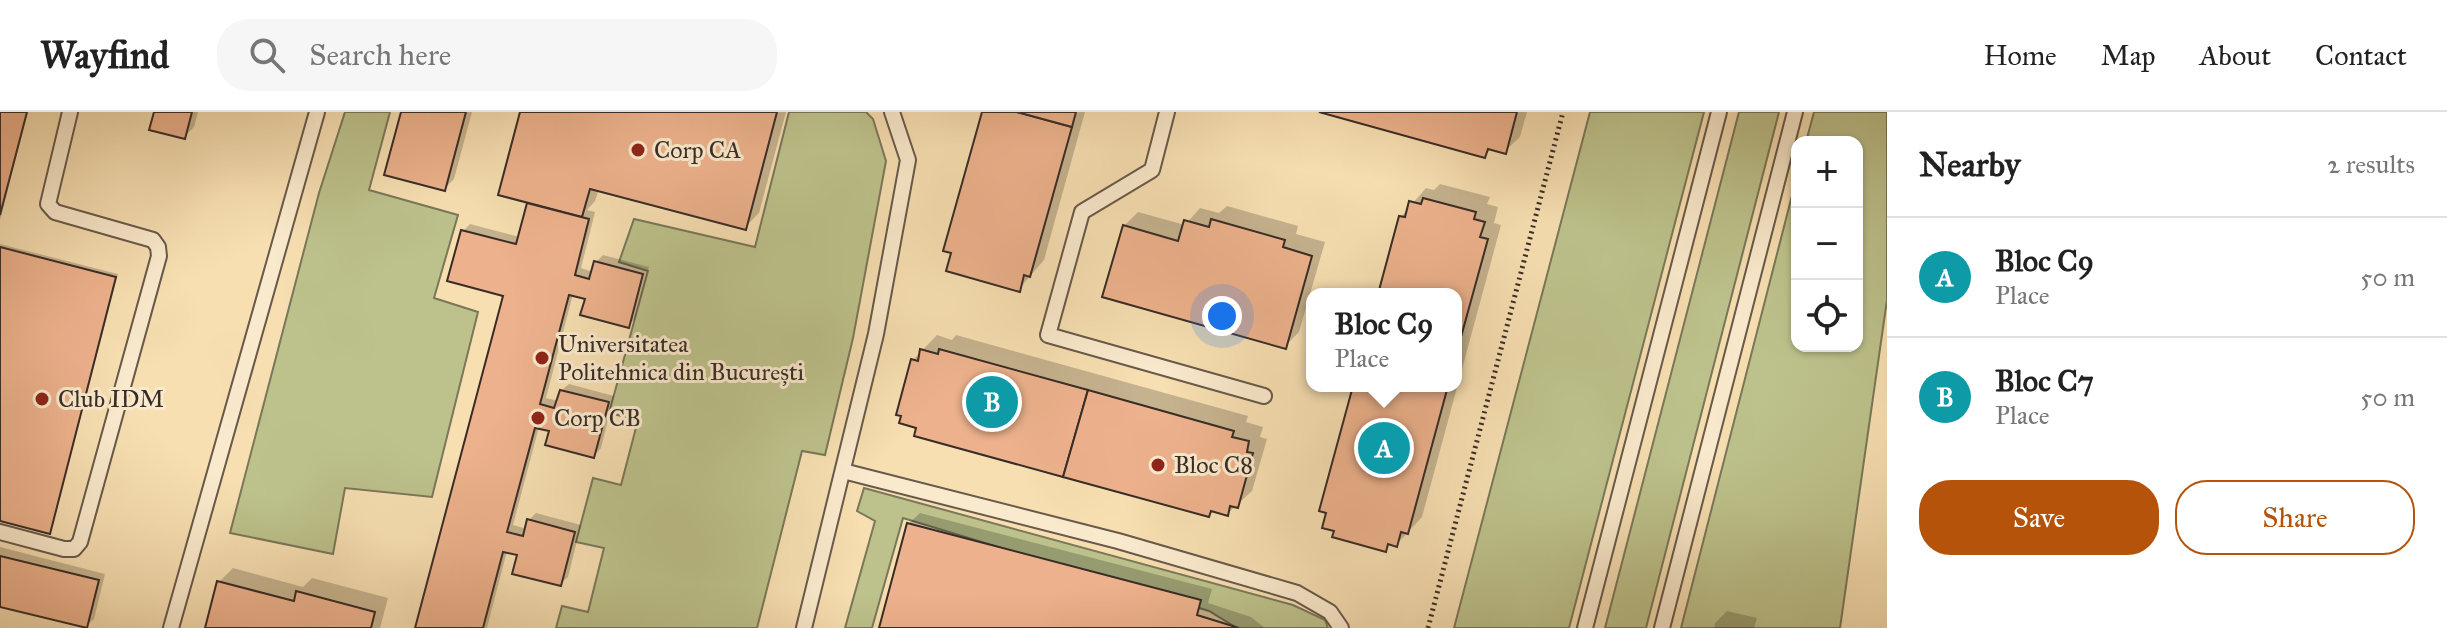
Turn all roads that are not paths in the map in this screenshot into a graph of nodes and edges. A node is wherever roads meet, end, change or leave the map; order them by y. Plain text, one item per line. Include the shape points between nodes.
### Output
1 (70, 112) edge
2 (317, 112) edge
3 (892, 112) edge
4 (1167, 112) edge
5 (1719, 112) edge
6 (1795, 112) edge
7 (1264, 396) dead end
8 (843, 471) junction
9 (0, 532) edge
10 (171, 628) edge
11 (804, 628) edge
12 (1341, 628) edge
13 (1585, 628) edge
14 (1662, 628) edge

1 - 9 lane via 48,204 55,212 153,240 159,256 80,542 74,549 64,549
2 - 10 lane
3 - 8 lane via 908,160 876,334
4 - 7 lane via 1152,170 1082,212 1048,335
5 - 13 lane
6 - 14 lane
8 - 11 lane
8 - 12 lane via 1297,593 1330,612

